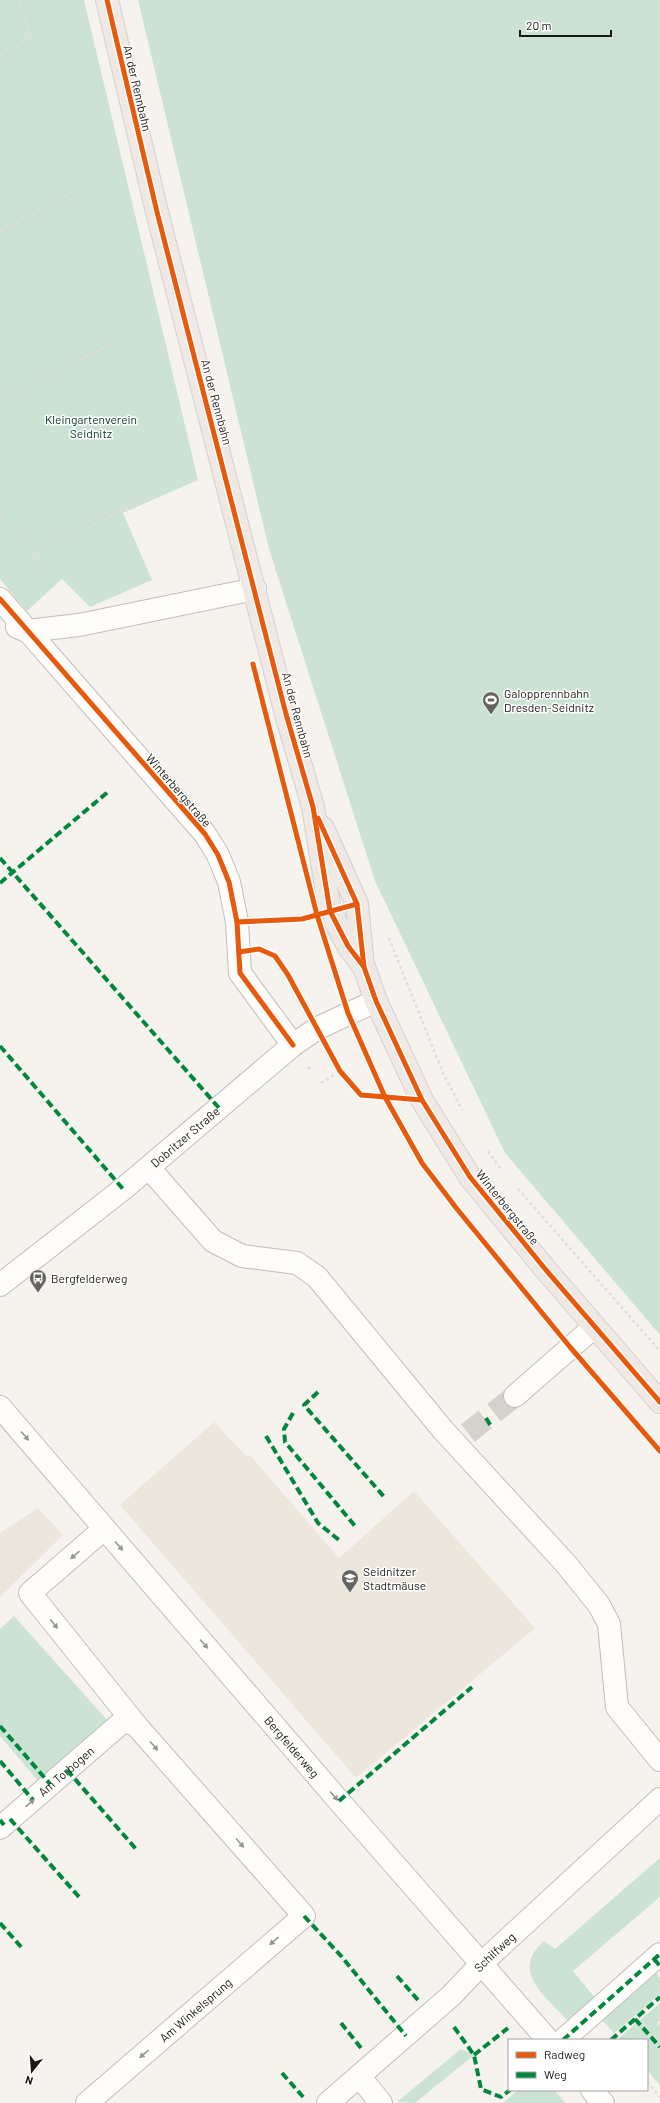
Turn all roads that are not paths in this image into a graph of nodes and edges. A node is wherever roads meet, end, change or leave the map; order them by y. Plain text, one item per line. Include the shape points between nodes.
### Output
1 (106, 0) edge
2 (255, 589) junction
3 (0, 599) edge
4 (0, 620) edge
5 (27, 631) junction
6 (376, 1001) junction
7 (293, 1045) junction
8 (149, 1168) junction
9 (0, 1284) edge
10 (594, 1327) junction
11 (515, 1396) tunnel mouth
12 (660, 1402) edge
13 (0, 1407) edge
14 (104, 1529) junction
15 (135, 1724) junction
16 (660, 1760) edge
17 (660, 1799) edge
18 (0, 1828) edge
19 (660, 1954) edge
20 (482, 1963) junction
21 (547, 2039) edge
22 (564, 2039) edge
23 (359, 2076) junction
24 (593, 2091) edge
25 (87, 2103) edge
26 (328, 2103) edge
27 (381, 2103) edge
28 (603, 2103) edge

1 - 2 main road, An der Rennbahn via 157,212
2 - 5 street via 79,625
2 - 6 main road, An der Rennbahn via 286,714 313,807 330,911 348,946 364,968
3 - 5 street, Winterbergstraße
4 - 5 street
5 - 7 street, Winterbergstraße via 205,834 218,855 229,882 237,922 240,973
6 - 7 street, Dobritzer Straße via 318,1028
6 - 10 main road, Winterbergstraße via 422,1100 470,1177
7 - 8 street, Dobritzer Straße
8 - 9 street, Dobritzer Straße
8 - 16 street via 213,1242 242,1256 297,1263 317,1277 462,1439 599,1605 609,1624 617,1707
10 - 11 street
10 - 12 main road, Winterbergstraße
13 -> 14 street, Bergfelderweg
14 -> 15 street via 30,1593
14 -> 20 street, Bergfelderweg
18 -> 15 street, Am Torbogen via 120,1724
15 -> 25 street, Am Winkelsprung via 304,1916
17 - 20 street, Schilfweg
19 - 22 street
20 - 21 street, Bergfelderweg
20 - 23 street, Schilfweg via 452,1995
23 - 26 street, Schilfweg
23 - 27 street
24 - 28 street

